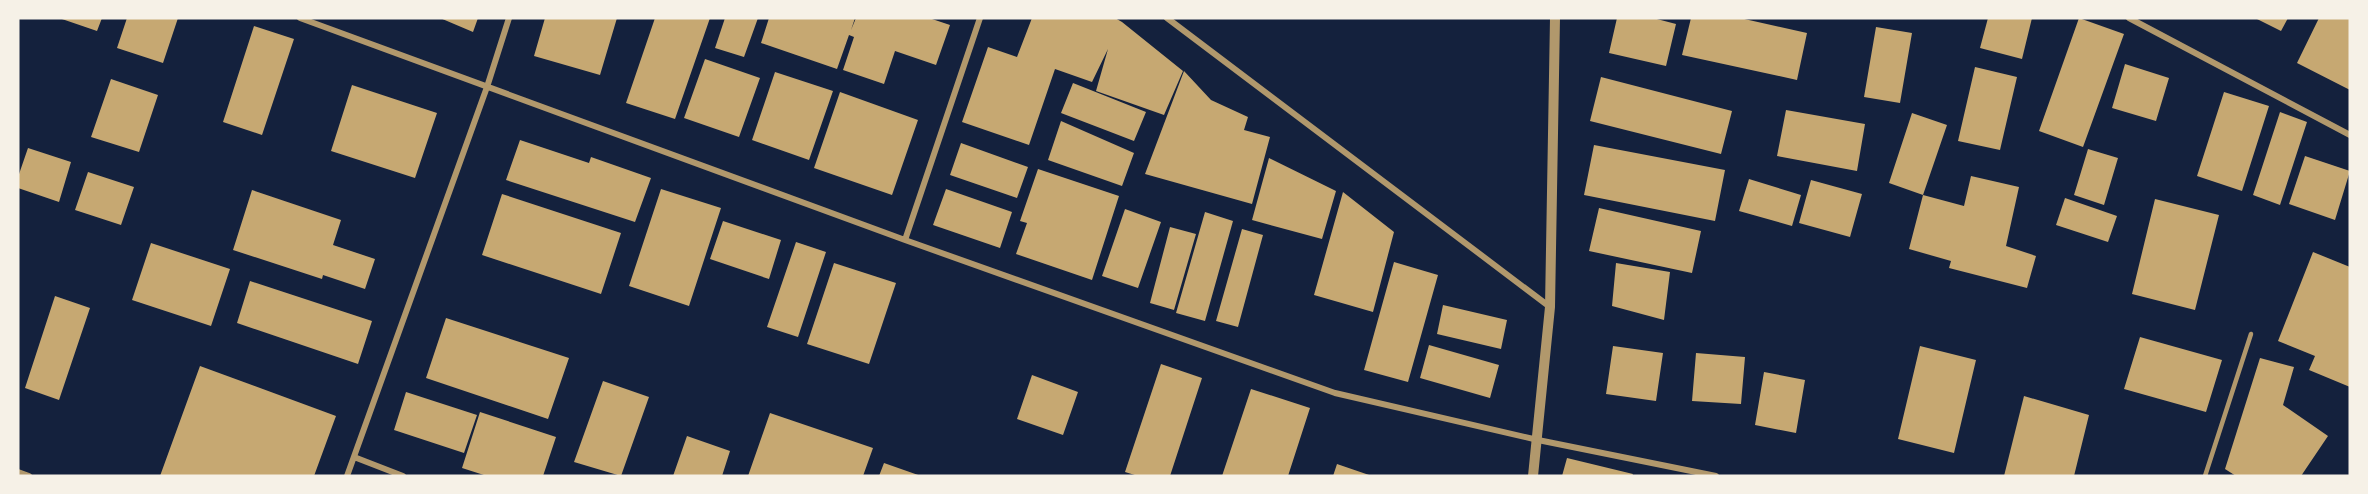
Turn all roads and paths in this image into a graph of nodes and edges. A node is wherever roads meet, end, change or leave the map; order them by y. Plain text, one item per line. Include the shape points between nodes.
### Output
1 (300, 18) edge
2 (509, 18) edge
3 (980, 18) edge
4 (1167, 18) edge
5 (1555, 18) edge
6 (2129, 18) edge
7 (487, 87) junction
8 (2350, 135) edge
9 (905, 240) junction
10 (1550, 307) junction
11 (2251, 334) dead end
12 (1538, 440) junction
13 (354, 457) junction
14 (18, 472) edge
15 (29, 476) edge
16 (347, 476) edge
17 (403, 476) edge
18 (1533, 476) edge
19 (1716, 476) edge
20 (2205, 476) edge

1 - 7 street
2 - 7 street
3 - 9 street
4 - 10 street
5 - 10 street
6 - 8 street
7 - 9 street
7 - 13 street
9 - 12 street via 1335,393
10 - 12 street
11 - 20 lane
12 - 18 street
12 - 19 street
13 - 16 street
13 - 17 street
14 - 15 street

